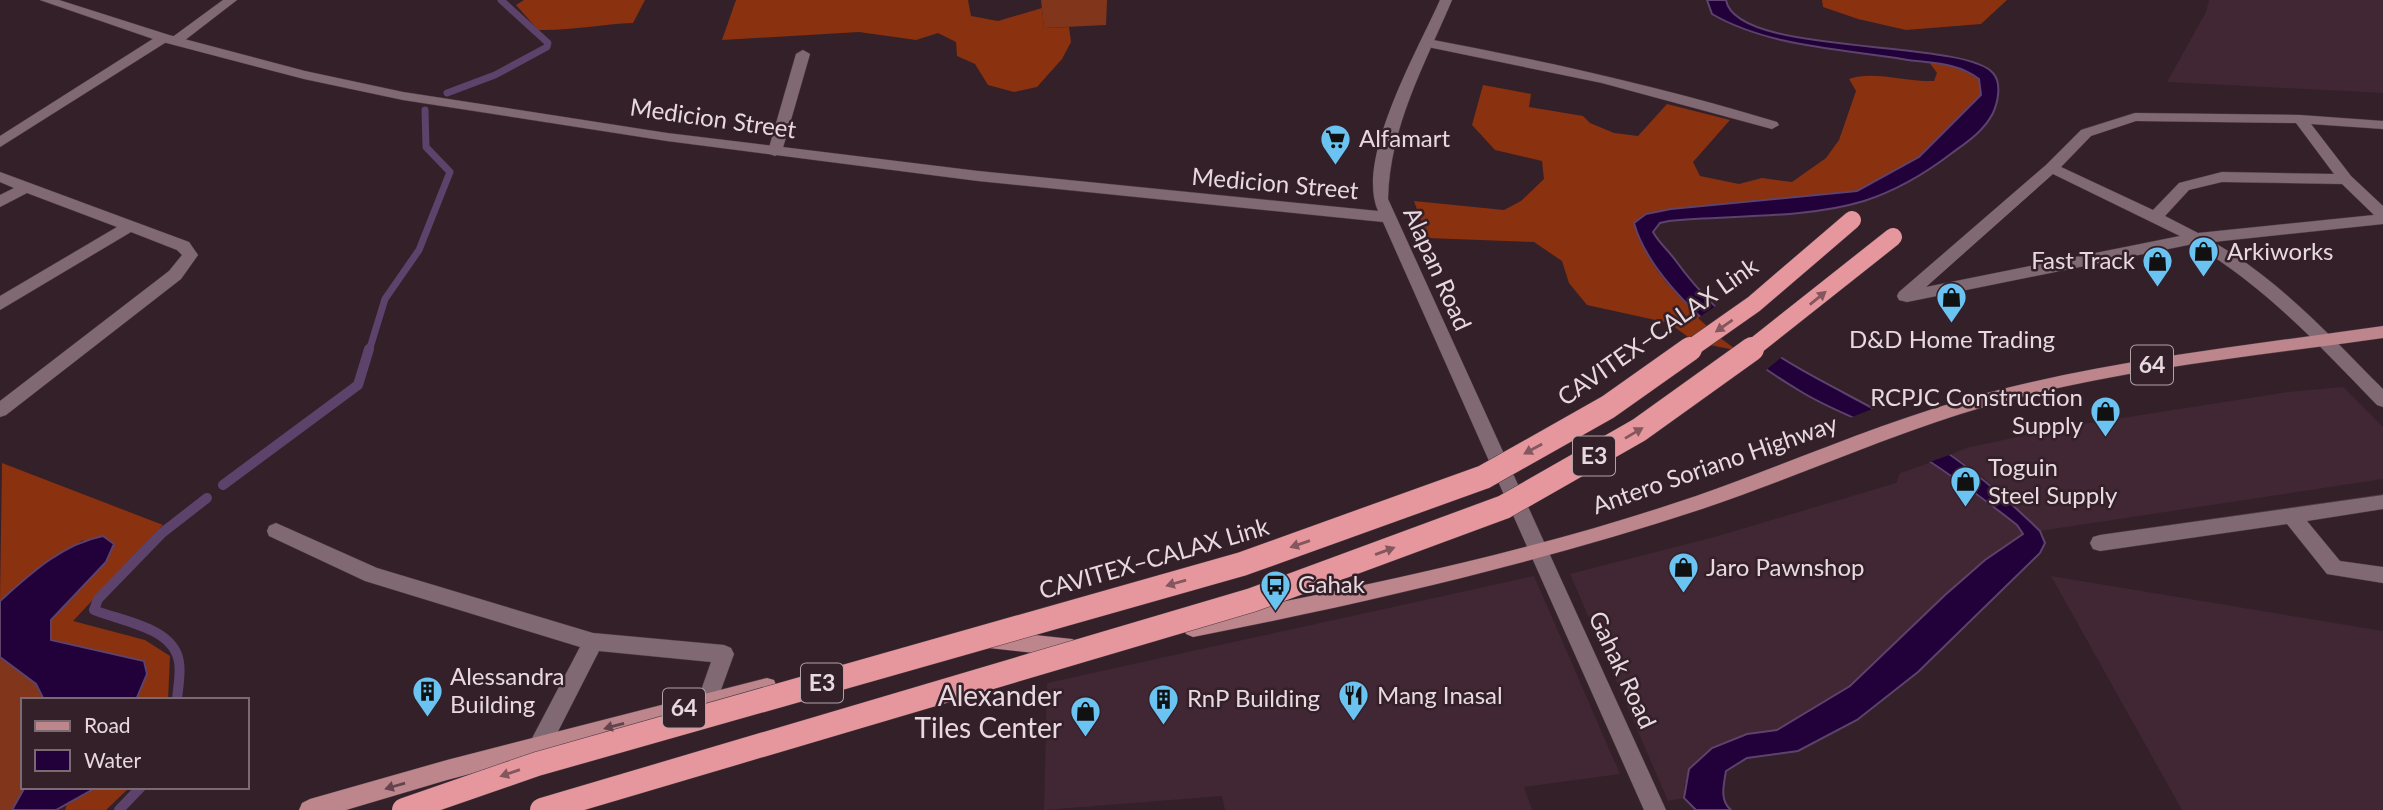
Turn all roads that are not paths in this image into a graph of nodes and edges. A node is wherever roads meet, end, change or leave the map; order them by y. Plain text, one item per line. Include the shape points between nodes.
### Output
1 (46, 0) edge
2 (231, 0) edge
3 (1446, 0) edge
4 (170, 39) junction
5 (1428, 43) junction
6 (803, 54) dead end
7 (2300, 119) junction
8 (1772, 125) dead end
9 (2383, 125) edge
10 (0, 142) edge
11 (775, 150) junction
12 (2052, 168) junction
13 (0, 177) edge
14 (2346, 179) junction
15 (28, 186) junction
16 (0, 202) edge
17 (2157, 215) junction
18 (1386, 217) junction
19 (2383, 217) edge
20 (1852, 220) dead end
21 (131, 225) junction
22 (1894, 237) dead end
23 (2198, 238) junction
24 (0, 303) edge
25 (2383, 332) edge
26 (2322, 339) junction
27 (2383, 400) edge
28 (0, 410) edge
29 (2383, 502) edge
30 (2291, 515) junction
31 (276, 531) dead end
32 (2100, 543) dead end
33 (1539, 552) junction
34 (2383, 575) edge
35 (593, 642) junction
36 (1063, 649) junction
37 (707, 702) junction
38 (539, 746) junction
39 (310, 810) edge
40 (404, 810) edge
41 (542, 810) edge
42 (550, 810) edge
43 (1656, 810) edge

1 - 4 street, Medicion Street
2 - 4 street
3 - 5 street, Alapan Road
4 - 10 street
4 - 11 street, Medicion Street via 403,96
5 - 8 street via 1524,60 1703,103
5 - 18 street, Alapan Road via 1382,156 1380,200
6 - 11 street
7 - 9 street
7 - 12 street via 2135,117 2086,133
7 - 14 street
11 - 18 street, Medicion Street via 1048,185
12 - 17 street
12 - 23 street via 1905,296
13 - 15 street
14 - 17 street via 2222,177 2184,186
14 - 19 street
15 - 16 street
15 - 21 street
17 - 23 street
18 - 33 street, Alapan Road
19 - 23 street
20 -> 40 highway, CAVITEX–CALAX Link / E3, bridge via 1754,304 1608,407 1484,477 1242,564 537,764
21 - 24 street
21 - 28 street via 183,246 190,255 188,260 175,275
41 -> 22 highway, E3, bridge via 1252,600 1504,507 1639,430 1787,324
23 - 26 street via 2267,286
25 - 26 main road, Antero Soriano Highway / 64
26 - 27 street
26 - 33 main road, Antero Soriano Highway / 64 via 2094,374 1984,400 1700,502
29 - 30 street
30 - 32 street
30 - 34 street via 2334,568
31 - 35 street via 372,575
33 - 36 main road, Antero Soriano Highway / 64 via 1358,596
33 - 43 street, Gahak Road
35 - 37 street via 724,654
35 - 38 street
36 - 37 main road, Antero Soriano Highway / 64 via 985,638
36 - 42 main road, Antero Soriano Highway / 64 via 987,690
37 -> 38 main road, Antero Soriano Highway / 64
38 -> 39 main road, Antero Soriano Highway / 64

